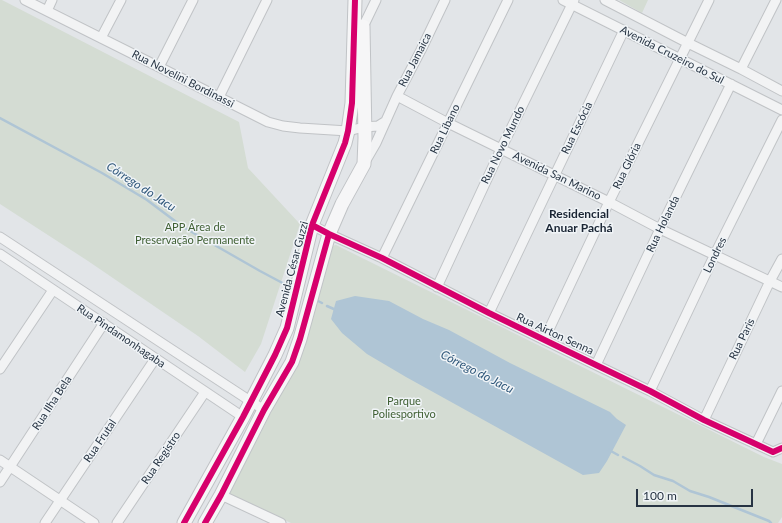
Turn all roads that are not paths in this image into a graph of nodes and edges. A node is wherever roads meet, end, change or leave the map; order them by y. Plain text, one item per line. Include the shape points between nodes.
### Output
1 (25, 0) edge
2 (52, 0) edge
3 (121, 0) edge
4 (193, 0) edge
5 (267, 0) edge
6 (355, 0) edge
7 (364, 0) edge
8 (376, 0) edge
9 (445, 0) edge
10 (508, 0) edge
11 (563, 0) edge
12 (605, 0) edge
13 (709, 0) edge
14 (776, 0) edge
15 (573, 2) edge
16 (47, 11) junction
17 (363, 27) junction
18 (624, 30) junction
19 (101, 38) junction
20 (688, 43) junction
21 (680, 59) junction
22 (159, 67) junction
23 (742, 69) junction
24 (731, 84) junction
25 (782, 91) edge
26 (397, 96) junction
27 (219, 97) junction
28 (782, 110) edge
29 (782, 120) edge
30 (386, 121) junction
31 (448, 123) junction
32 (364, 127) junction
33 (348, 131) junction
34 (344, 143) junction
35 (364, 147) junction
36 (501, 149) junction
37 (364, 164) junction
38 (554, 175) junction
39 (609, 202) junction
40 (312, 225) junction
41 (660, 228) junction
42 (329, 234) junction
43 (0, 237) edge
44 (715, 254) junction
45 (1, 256) edge
46 (382, 258) junction
47 (782, 259) edge
48 (770, 281) junction
49 (437, 287) junction
50 (782, 287) edge
51 (53, 290) junction
52 (489, 313) junction
53 (104, 323) junction
54 (544, 340) junction
55 (155, 359) junction
56 (596, 364) junction
57 (0, 369) edge
58 (782, 391) edge
59 (205, 392) junction
60 (650, 392) junction
61 (251, 402) junction
62 (264, 410) junction
63 (243, 417) junction
64 (704, 420) junction
65 (756, 444) junction
66 (782, 448) edge
67 (0, 460) edge
68 (11, 467) junction
69 (0, 482) edge
70 (221, 495) junction
71 (60, 500) junction
72 (46, 523) edge
73 (94, 523) edge
74 (117, 523) edge
75 (184, 523) edge
76 (205, 523) edge
77 (281, 523) edge

1 - 16 street, Rua Novelini Bordinassi
2 - 16 street
3 - 19 street
4 - 22 street
5 - 27 street
6 - 33 street, Avenida César Guzzi via 352,103
7 - 17 street
8 - 17 street
9 - 26 street, Rua Jamaica
10 - 31 street, Rua Líbano
11 - 15 street, Avenida Cruzeiro do Sul
12 - 20 street, Avenida Cruzeiro do Sul
13 - 20 street, Rua Glória
14 - 23 street
15 - 18 street, Avenida Cruzeiro do Sul
15 - 36 street, Rua Novo Mundo
16 - 19 street, Rua Novelini Bordinassi
17 - 32 street
18 - 21 street, Avenida Cruzeiro do Sul
18 - 38 street, Rua Escócia
19 - 22 street, Rua Novelini Bordinassi
20 - 21 street, Rua Glória
20 - 23 street, Avenida Cruzeiro do Sul
21 - 24 street, Avenida Cruzeiro do Sul
21 - 39 street, Rua Glória
22 - 27 street, Rua Novelini Bordinassi
23 - 25 street, Avenida Cruzeiro do Sul
24 - 28 street, Avenida Cruzeiro do Sul
24 - 41 street, Rua Holanda
26 - 30 street, Rua Jamaica
26 - 31 street, Avenida San Marino
27 - 33 street, Rua Novelini Bordinassi via 268,122 283,126
29 - 44 street, Londres
30 - 32 street
30 - 37 street, Rua Jamaica
31 - 36 street, Avenida San Marino
31 - 46 street, Rua Líbano
32 - 33 street, Rua Novelini Bordinassi
32 - 35 street
33 - 34 street, Avenida César Guzzi
34 - 35 street via 358,138 362,140
34 - 40 street, Avenida César Guzzi
35 - 37 street
36 - 38 street, Avenida San Marino
36 - 49 street, Rua Novo Mundo
37 - 42 street
38 - 39 street, Avenida San Marino
38 - 52 street, Rua Escócia
39 - 41 street, Avenida San Marino
39 - 54 street, Rua Glória
40 - 42 street, Rua Airton Senna
40 - 61 street, Avenida César Guzzi via 287,328
41 - 44 street, Avenida San Marino
41 - 56 street, Rua Holanda
42 - 46 street, Rua Airton Senna
42 - 62 street via 292,362
43 - 61 street
44 - 48 street, Avenida San Marino
44 - 60 street, Londres
45 - 51 street, Rua Pindamonhagaba
46 - 49 street, Rua Airton Senna
47 - 48 street, Rua Paris
48 - 50 street, Avenida San Marino
48 - 64 street, Rua Paris
49 - 52 street, Rua Airton Senna
51 - 53 street, Rua Pindamonhagaba
51 - 57 street
52 - 54 street, Rua Airton Senna
53 - 55 street, Rua Pindamonhagaba
53 - 68 street, Rua Ilha Bela
54 - 56 street, Rua Airton Senna
55 - 59 street, Rua Pindamonhagaba
55 - 71 street, Rua Frutal
56 - 60 street, Rua Airton Senna
58 - 65 street
59 - 63 street, Rua Pindamonhagaba
59 - 74 street, Rua Registro
60 - 64 street, Rua Airton Senna
61 - 62 street
61 - 63 street, Avenida César Guzzi
62 - 70 street
63 - 75 street, Avenida César Guzzi
64 - 65 street, Rua Airton Senna
65 - 66 street, Rua Airton Senna via 773,452
67 - 68 street
68 - 69 street, Rua Ilha Bela
68 - 71 street
70 - 76 street
70 - 77 street
71 - 72 street, Rua Frutal
71 - 73 street

